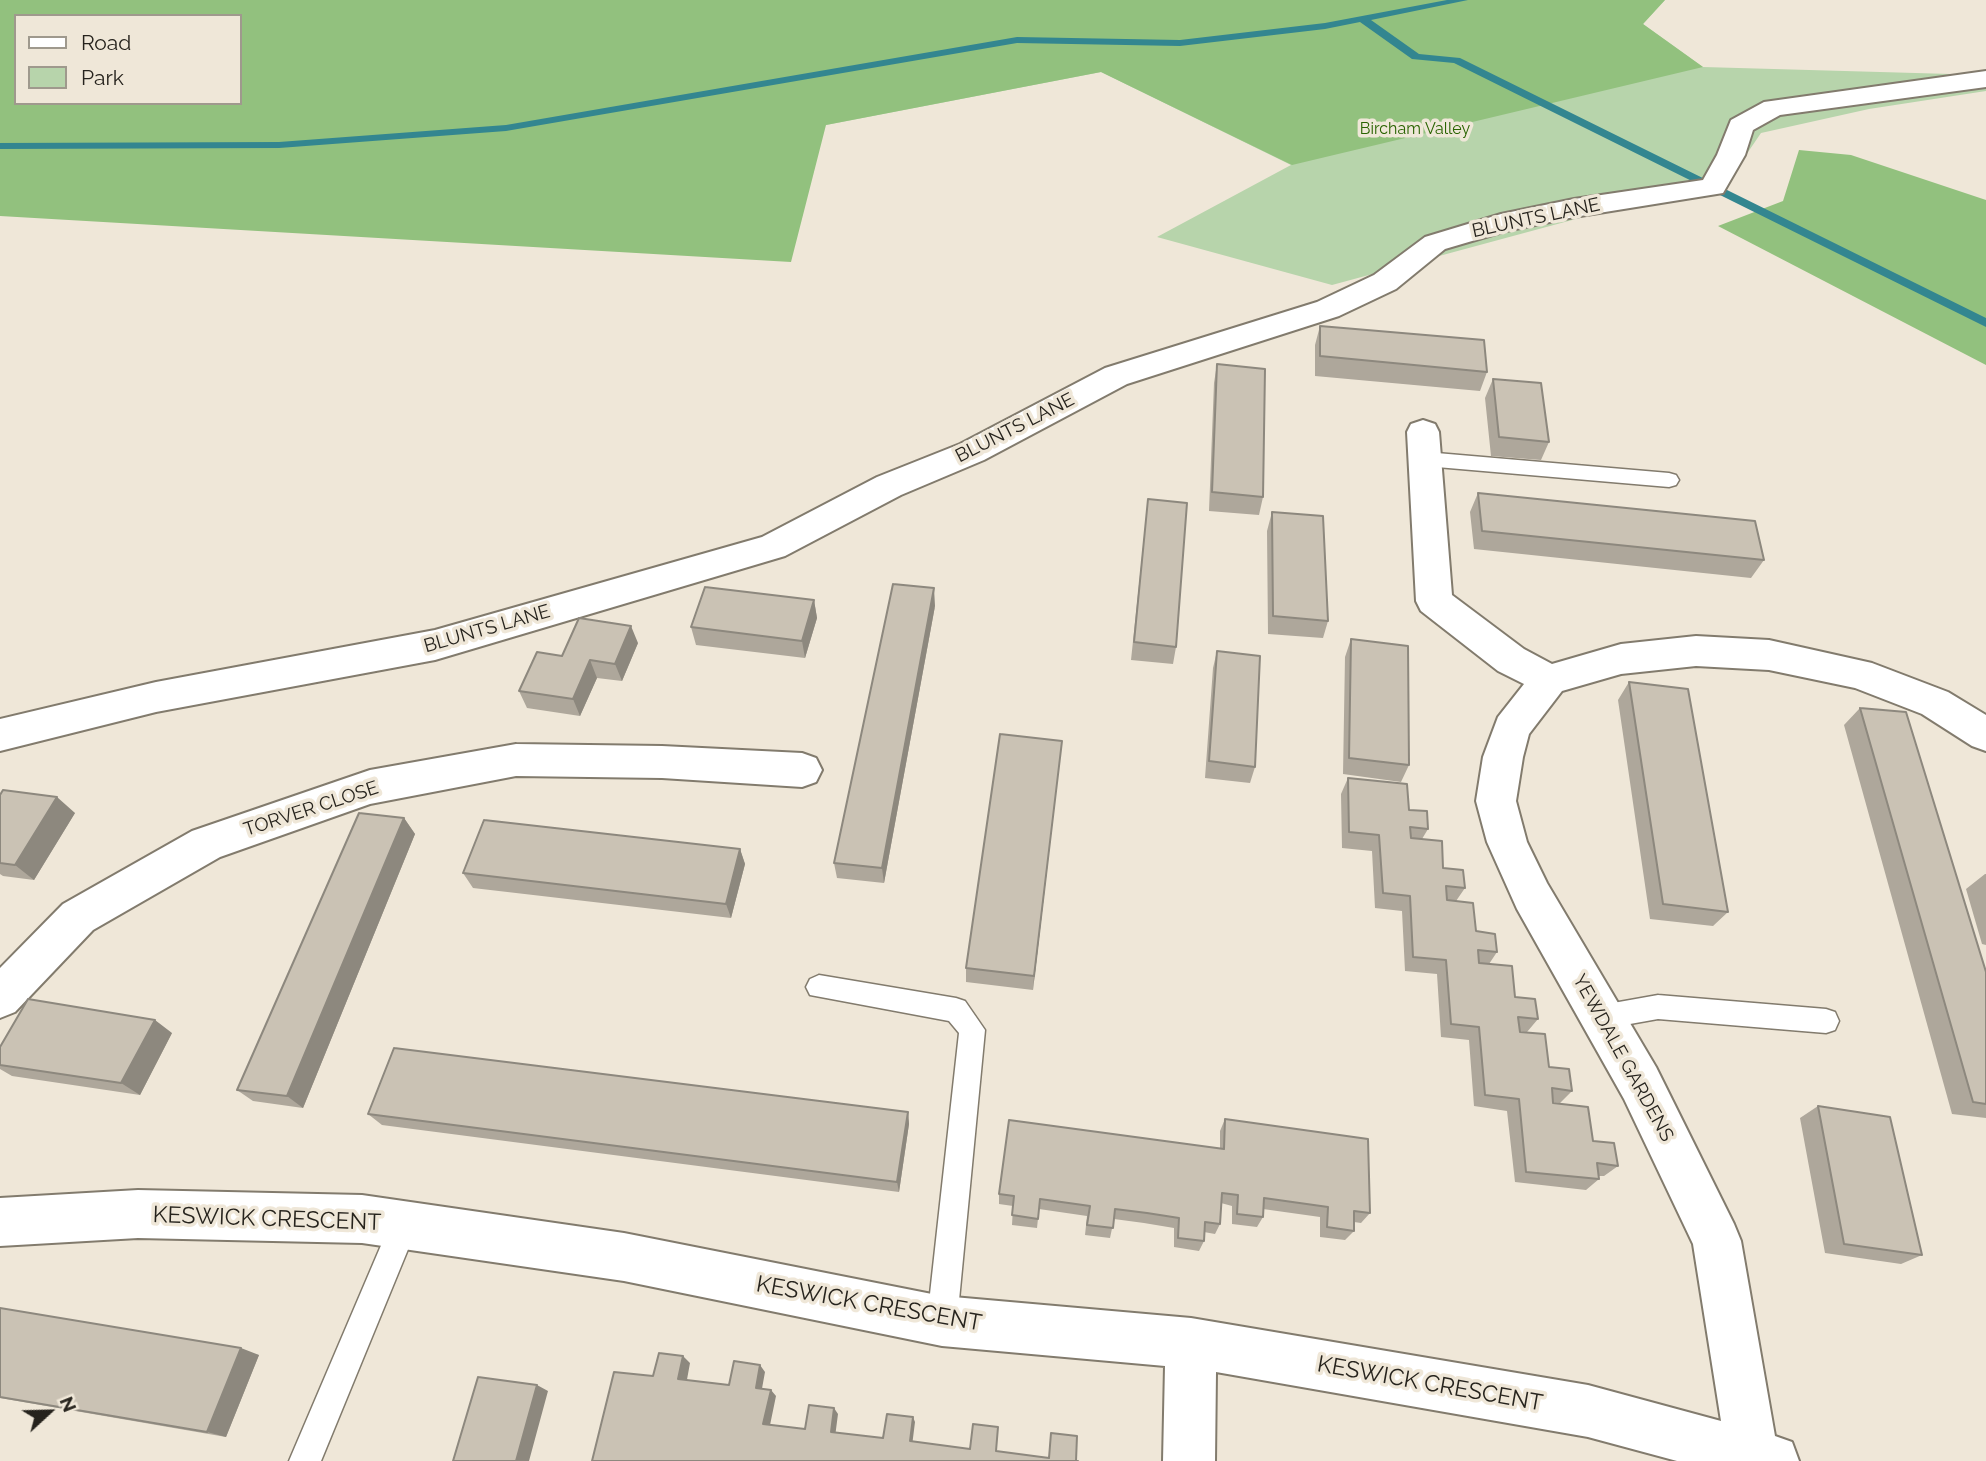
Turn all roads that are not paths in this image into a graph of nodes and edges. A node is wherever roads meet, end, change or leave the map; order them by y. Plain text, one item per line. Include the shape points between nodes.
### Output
1 (1986, 79) edge
2 (1424, 446) joint
3 (1669, 480) dead end
4 (1549, 680) junction
5 (0, 735) edge
6 (1986, 735) edge
7 (802, 770) dead end
8 (819, 987) dead end
9 (0, 998) edge
10 (1602, 1017) junction
11 (1826, 1021) dead end
12 (0, 1222) edge
13 (404, 1225) junction
14 (943, 1321) junction
15 (1191, 1343) junction
16 (1763, 1458) edge
17 (305, 1461) edge
18 (1189, 1461) edge

1 - 5 street, BLUNTS LANE via 1773,108 1741,126 1713,187 1574,208 1435,243 1385,282 1328,309 1116,376 972,452 889,486 773,547 435,645 156,697
2 - 3 lane
2 - 4 street via 1434,601 1511,660
4 - 6 street via 1621,659 1696,652 1769,655 1859,674 1935,703
4 - 10 street, YEWDALE GARDENS via 1512,728 1496,801 1507,842 1531,896
7 - 9 street, TORVER CLOSE via 516,760 370,787 206,844 183,857 78,917
8 - 14 lane via 956,1010 971,1030
10 - 11 lane via 1658,1007
10 - 16 street, YEWDALE GARDENS via 1640,1083 1717,1241
12 - 13 street, KESWICK CRESCENT via 138,1214 362,1219
13 - 14 street, KESWICK CRESCENT via 624,1257
13 - 17 lane
14 - 15 street, KESWICK CRESCENT
15 - 16 street, KESWICK CRESCENT via 1588,1412
15 - 18 street

